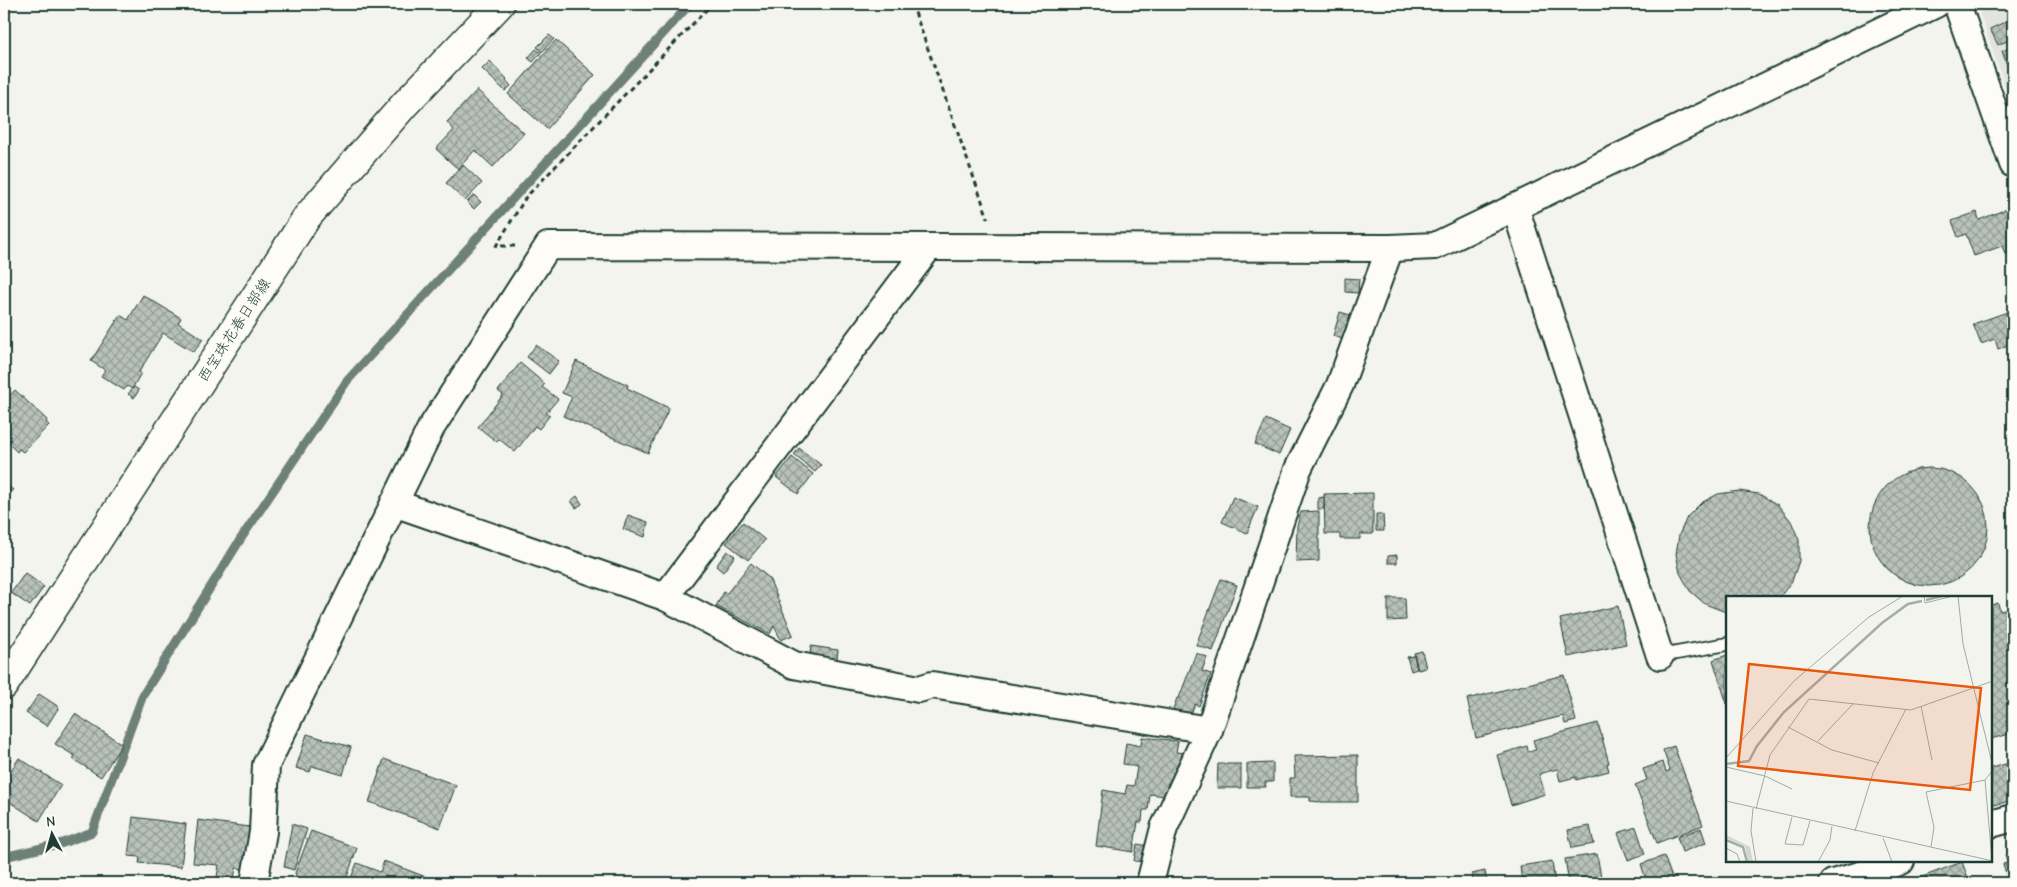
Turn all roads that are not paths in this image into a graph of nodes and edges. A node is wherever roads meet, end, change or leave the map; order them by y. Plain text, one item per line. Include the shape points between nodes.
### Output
1 (500, 4) edge
2 (1936, 4) edge
3 (1957, 4) edge
4 (2013, 164) edge
5 (1514, 207) junction
6 (929, 247) junction
7 (1390, 248) junction
8 (394, 503) junction
9 (665, 597) junction
10 (1726, 644) edge
11 (1660, 656) joint
12 (4, 685) edge
13 (1209, 730) junction
14 (2013, 818) edge
15 (1992, 824) edge
16 (1899, 862) edge
17 (254, 883) edge
18 (1150, 883) edge
19 (1833, 883) edge

1 - 12 main road, 西宝珠花春日部線 via 404,104 307,217
2 - 5 street
3 - 4 street
5 - 7 street via 1435,246
5 - 11 street
6 - 7 street
6 - 8 street via 548,246 431,428
6 - 9 street
7 - 13 street via 1340,385 1298,469
8 - 9 street
8 - 17 street via 266,765 263,832
9 - 13 street via 794,666 919,689 932,685
10 - 11 lane
13 - 18 street via 1164,828
14 - 15 street
16 - 19 street

